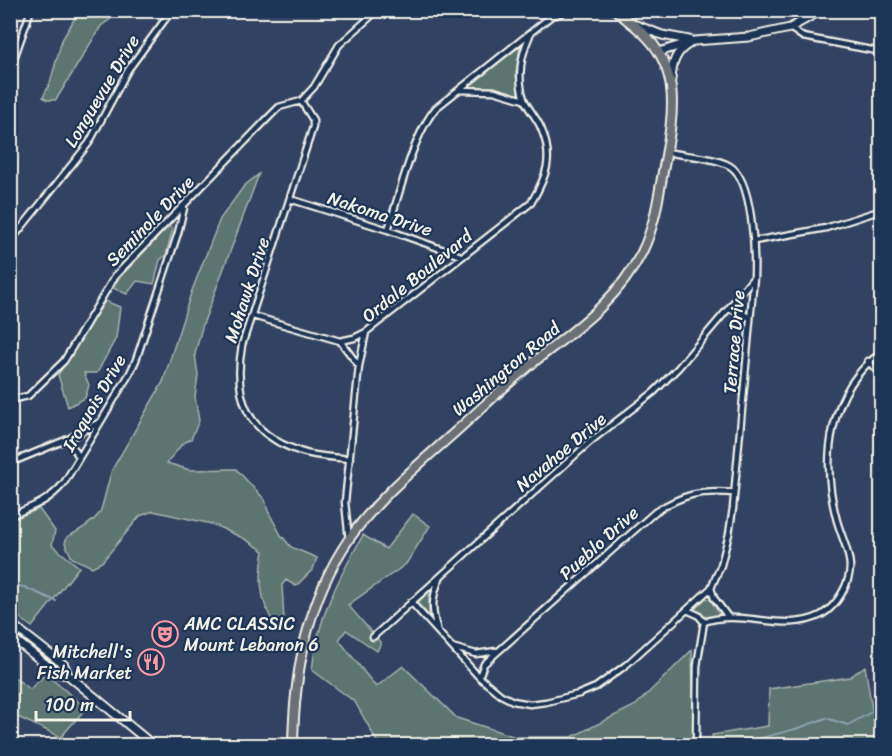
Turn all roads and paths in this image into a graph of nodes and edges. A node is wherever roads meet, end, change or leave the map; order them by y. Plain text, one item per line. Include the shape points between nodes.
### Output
1 (31, 10) edge
2 (172, 10) edge
3 (378, 10) edge
4 (559, 10) edge
5 (568, 10) edge
6 (822, 10) edge
7 (615, 11) edge
8 (551, 18) junction
9 (634, 25) junction
10 (790, 28) junction
11 (530, 35) junction
12 (694, 41) junction
13 (659, 52) junction
14 (882, 52) edge
15 (10, 70) edge
16 (671, 80) junction
17 (459, 90) junction
18 (524, 100) junction
19 (302, 101) junction
20 (666, 152) junction
21 (290, 199) junction
22 (185, 205) junction
23 (882, 210) edge
24 (388, 230) junction
25 (754, 241) junction
26 (10, 242) edge
27 (461, 256) junction
28 (754, 277) junction
29 (728, 309) junction
30 (253, 316) junction
31 (750, 318) junction
32 (366, 332) junction
33 (340, 341) junction
34 (882, 352) edge
35 (868, 361) junction
36 (359, 366) junction
37 (882, 376) edge
38 (10, 400) edge
39 (100, 422) junction
40 (68, 439) junction
41 (79, 457) junction
42 (350, 459) junction
43 (10, 463) edge
44 (734, 493) junction
45 (10, 516) edge
46 (349, 540) junction
47 (440, 576) junction
48 (711, 588) junction
49 (411, 602) junction
50 (687, 610) junction
51 (728, 617) junction
52 (704, 622) junction
53 (10, 623) edge
54 (437, 631) junction
55 (10, 636) edge
56 (373, 637) dead end
57 (453, 647) junction
58 (499, 651) junction
59 (68, 675) junction
60 (479, 677) junction
61 (154, 746) edge
62 (293, 746) edge
63 (696, 746) edge

1 - 15 street
2 - 26 street, Longuevue Drive via 128,70 89,143
3 - 19 street via 339,45
4 - 8 street
5 - 8 street
6 - 10 street
7 - 9 main road, Washington Road
8 - 11 street
9 - 12 street
9 - 13 main road, Washington Road
10 - 12 street via 749,37
10 - 14 street via 803,37
11 - 17 street
11 - 18 street, Ordale Boulevard via 520,74
12 - 13 street
12 - 16 street via 677,55
13 - 16 main road, Washington Road
16 - 20 main road, Washington Road via 673,114
17 - 18 street via 494,91
17 - 24 street via 424,123
18 - 27 street, Ordale Boulevard via 541,127 548,169 531,203
19 - 21 street, Mohawk Drive via 313,127
19 - 22 street, Seminole Drive via 279,107
20 - 25 street, Terrace Drive via 734,169 744,184
20 - 46 main road, Washington Road via 651,230 622,284 581,326 396,485
21 - 24 street, Nakoma Drive
21 - 30 street, Mohawk Drive
22 - 38 street, Seminole Drive via 115,276 64,361 28,396
22 - 39 street, Iroquois Drive via 136,360
23 - 25 street via 826,228
24 - 27 street, Nakoma Drive
25 - 28 street, Terrace Drive
27 - 32 street, Ordale Boulevard
28 - 29 street, Navahoe Drive
28 - 31 street, Terrace Drive
29 - 31 street
29 - 47 street, Navahoe Drive via 654,392 591,441
30 - 33 street
30 - 42 street, Mohawk Drive via 238,368 240,391 258,428 300,452
31 - 44 street, Terrace Drive
32 - 33 street
32 - 36 street, Ordale Boulevard
33 - 36 street
34 - 35 street
35 - 37 street
35 - 51 street via 846,389 831,435 830,484 850,567 846,586 835,604 807,621
36 - 42 street, Ordale Boulevard
39 - 40 street
39 - 41 street, Iroquois Drive
40 - 41 street
40 - 43 street
41 - 45 street, Iroquois Drive via 53,496
42 - 46 street, Ordale Boulevard via 345,507
44 - 48 street, Terrace Drive via 729,534
44 - 58 street, Pueblo Drive via 684,495 655,512
46 - 62 main road, Washington Road via 327,579 305,638 296,687
47 - 49 street, Navahoe Drive
47 - 54 street via 432,604
48 - 50 street, Terrace Drive
48 - 51 street
49 - 54 street, Terrace Drive
49 - 56 street, Navahoe Drive
50 - 52 street
50 - 60 street, Terrace Drive via 609,678 579,694 530,704 513,701
51 - 52 street
52 - 63 street via 697,666
53 - 59 street via 64,665
54 - 57 street, Terrace Drive
55 - 59 street via 57,673
57 - 58 street via 476,654
57 - 60 street, Terrace Drive
58 - 60 street, Pueblo Drive via 484,664
59 - 61 street

